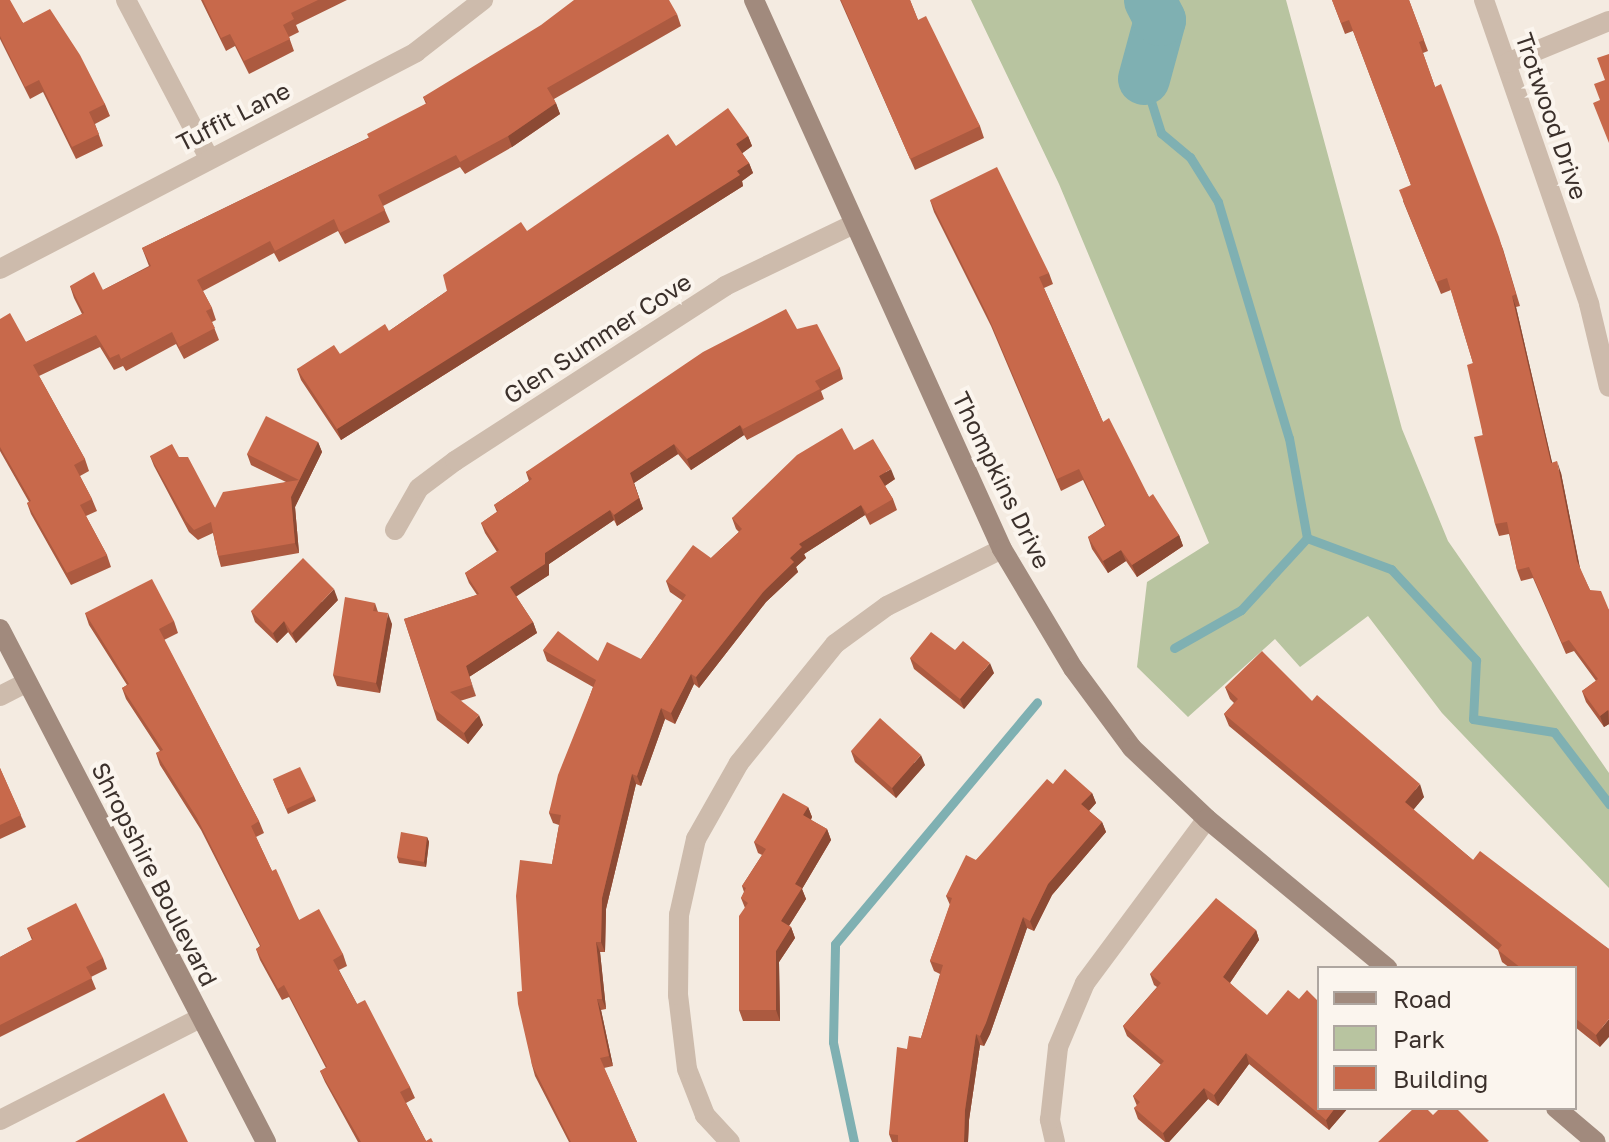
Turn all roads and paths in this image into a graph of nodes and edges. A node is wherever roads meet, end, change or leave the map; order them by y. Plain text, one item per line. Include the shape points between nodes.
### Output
1 (126, 0) edge
2 (483, 0) edge
3 (754, 0) edge
4 (1484, 0) edge
5 (1609, 21) edge
6 (1507, 63) junction
7 (209, 158) junction
8 (854, 224) junction
9 (0, 269) edge
10 (1609, 387) edge
11 (395, 530) dead end
12 (1002, 549) junction
13 (0, 629) edge
14 (27, 682) junction
15 (0, 696) edge
16 (1207, 819) junction
17 (1385, 966) edge
18 (200, 1018) junction
19 (1558, 1110) edge
20 (0, 1120) edge
21 (1609, 1133) edge
22 (266, 1142) edge
23 (730, 1142) edge
24 (1055, 1142) edge
25 (1598, 1142) edge

1 - 7 street
2 - 7 street, Tuffit Lane via 416,52
3 - 8 street, Thompkins Drive
4 - 6 street, Trotwood Drive
5 - 6 street
6 - 10 street, Trotwood Drive via 1589,304
7 - 9 street, Tuffit Lane
8 - 11 street, Glen Summer Cove via 725,286 455,461 419,488
8 - 12 street, Thompkins Drive
12 - 16 street, Thompkins Drive via 1073,668 1132,748
12 - 23 street via 887,606 835,644 739,763 696,839 679,915 678,995 687,1069 705,1115
13 - 14 street, Shropshire Boulevard
14 - 15 street
14 - 18 street, Shropshire Boulevard
16 - 17 street, Thompkins Drive
16 - 24 street via 1085,983 1058,1047 1050,1120
18 - 20 street
18 - 22 street, Shropshire Boulevard
19 - 25 street
21 - 25 street

